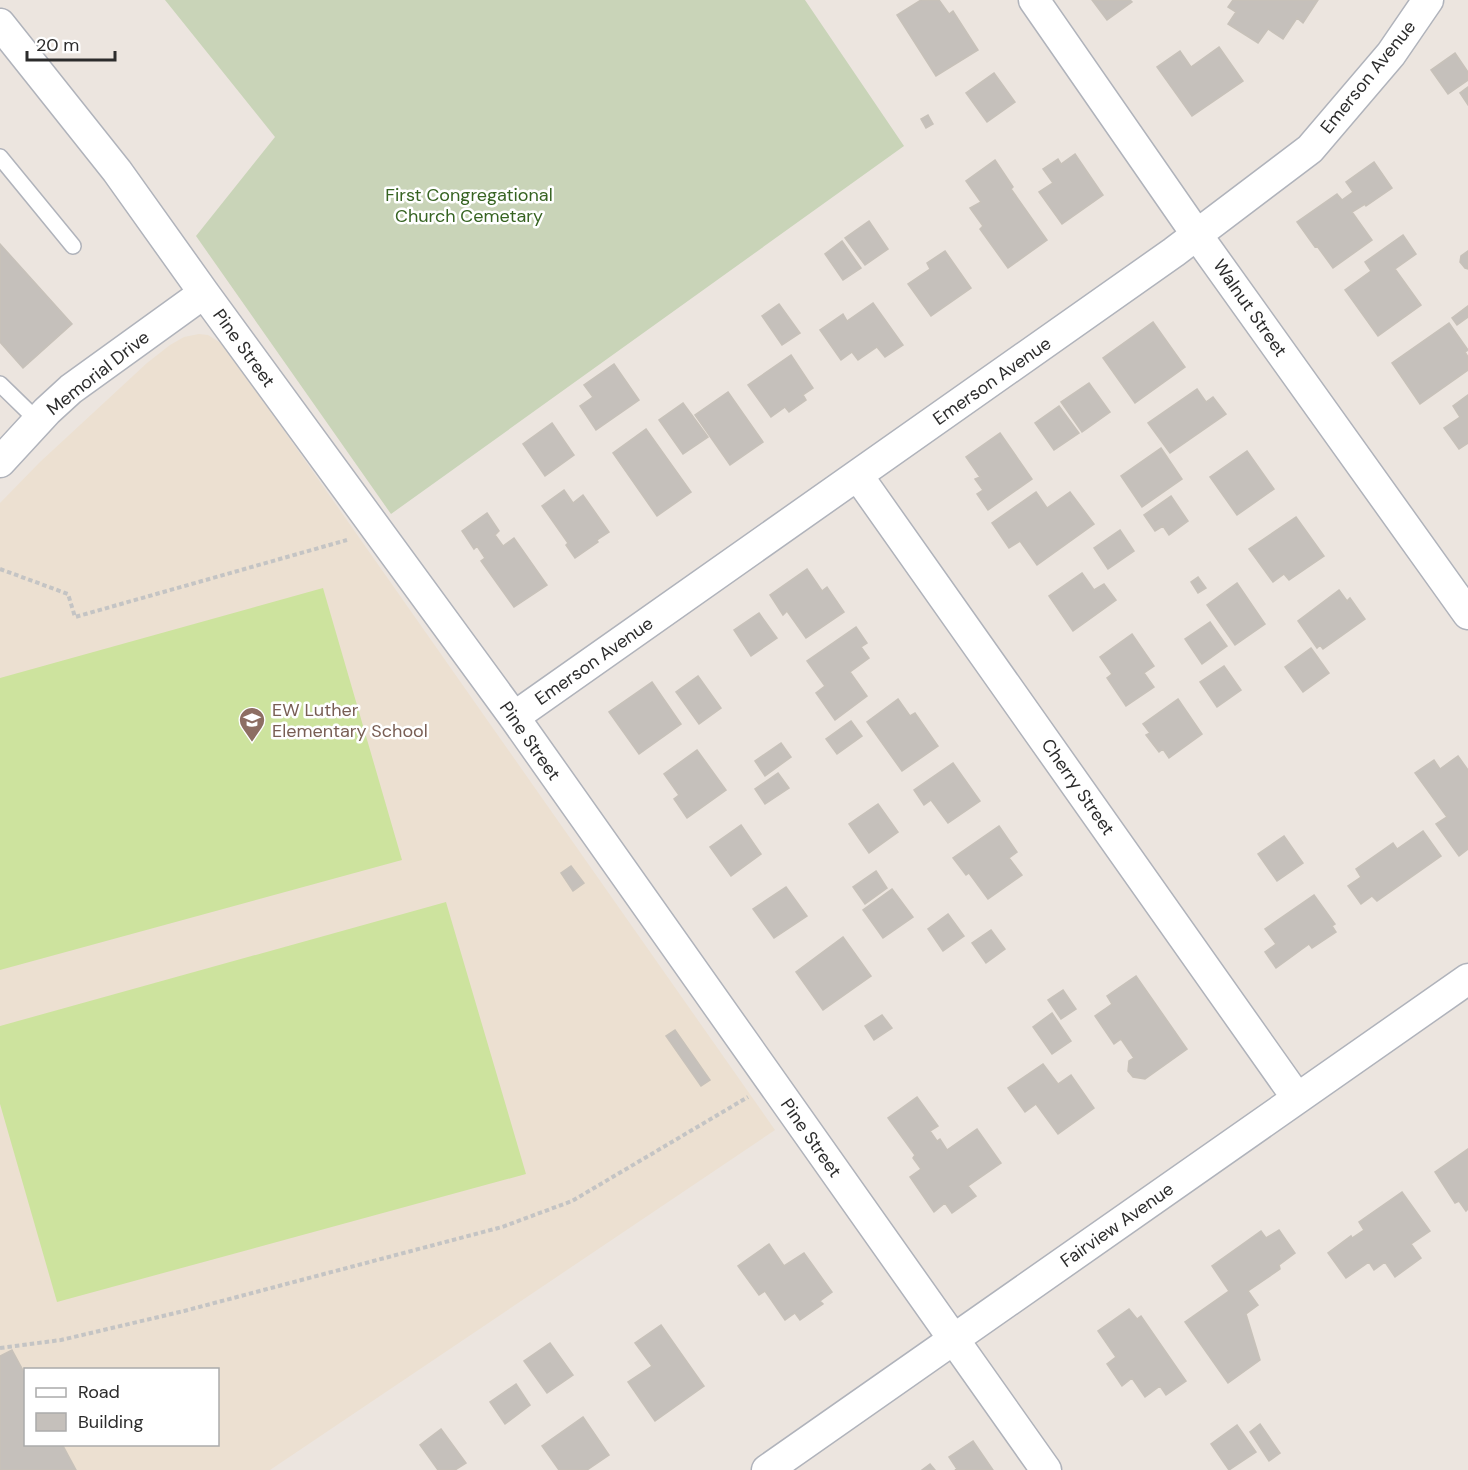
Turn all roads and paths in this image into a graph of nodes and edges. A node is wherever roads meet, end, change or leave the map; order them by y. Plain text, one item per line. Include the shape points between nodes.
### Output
1 (1034, 0) edge
2 (1428, 0) edge
3 (0, 24) edge
4 (0, 157) edge
5 (1197, 235) junction
6 (73, 246) dead end
7 (204, 294) junction
8 (0, 384) edge
9 (38, 421) junction
10 (0, 462) edge
11 (858, 476) junction
12 (353, 539) dead end
13 (0, 569) edge
14 (1468, 614) edge
15 (514, 717) junction
16 (1468, 979) edge
17 (749, 1096) dead end
18 (1297, 1098) junction
19 (953, 1341) junction
20 (0, 1348) edge
21 (766, 1470) edge
22 (1046, 1470) edge

1 - 5 street, Walnut Street
2 - 5 street, Emerson Avenue via 1391,54 1310,149
3 - 7 street, Pine Street via 117,171
4 - 6 lane
5 - 11 street, Emerson Avenue
5 - 14 street, Walnut Street
7 - 9 street, Memorial Drive via 71,389
7 - 15 street, Pine Street
8 - 9 lane
9 - 10 street, Memorial Drive
11 - 15 street, Emerson Avenue
11 - 18 street, Cherry Street
12 - 13 path via 75,617 68,594
15 - 19 street, Pine Street
16 - 18 street, Fairview Avenue
17 - 20 path via 572,1201 502,1227 184,1311 61,1340
18 - 19 street, Fairview Avenue
19 - 21 street, Fairview Avenue
19 - 22 street, Pine Street

